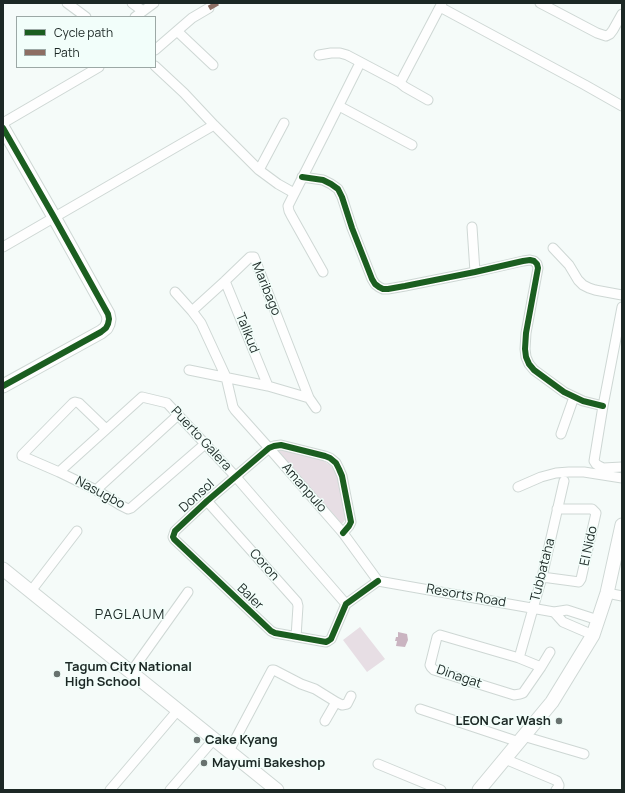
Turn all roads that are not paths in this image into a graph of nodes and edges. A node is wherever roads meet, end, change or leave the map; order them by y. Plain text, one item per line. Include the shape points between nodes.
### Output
1 (66, 3) edge
2 (132, 3) edge
3 (154, 3) edge
4 (540, 3) edge
5 (441, 5) edge
6 (209, 8) dead end
7 (144, 11) junction
8 (622, 14) edge
9 (85, 16) edge
10 (136, 16) edge
11 (177, 31) junction
12 (156, 49) edge
13 (319, 55) dead end
14 (360, 62) junction
15 (213, 65) dead end
16 (156, 67) edge
17 (97, 68) edge
18 (400, 84) junction
19 (428, 100) dead end
20 (339, 106) junction
21 (622, 106) edge
22 (3, 123) edge
23 (284, 123) dead end
24 (214, 125) junction
25 (3, 128) edge
26 (412, 145) dead end
27 (259, 170) junction
28 (302, 177) junction
29 (294, 193) junction
30 (54, 217) junction
31 (472, 227) dead end
32 (3, 247) edge
33 (553, 248) dead end
34 (323, 272) dead end
35 (475, 272) junction
36 (225, 281) junction
37 (175, 292) dead end
38 (622, 295) edge
39 (622, 307) edge
40 (192, 311) junction
41 (189, 370) dead end
42 (226, 377) junction
43 (3, 386) edge
44 (268, 386) junction
45 (574, 397) junction
46 (308, 398) junction
47 (603, 406) junction
48 (316, 408) dead end
49 (178, 415) junction
50 (106, 429) junction
51 (562, 434) dead end
52 (205, 444) junction
53 (269, 448) junction
54 (622, 468) edge
55 (59, 472) junction
56 (236, 476) junction
57 (622, 478) edge
58 (564, 481) dead end
59 (518, 487) dead end
60 (96, 490) junction
61 (207, 501) junction
62 (557, 509) junction
63 (622, 525) edge
64 (77, 531) dead end
65 (343, 533) junction
66 (173, 534) joint
67 (4, 572) edge
68 (542, 577) junction
69 (378, 581) junction
70 (31, 591) junction
71 (188, 592) dead end
72 (607, 593) junction
73 (622, 596) edge
74 (346, 604) junction
75 (533, 608) junction
76 (554, 612) junction
77 (598, 620) junction
78 (592, 635) junction
79 (296, 637) junction
80 (550, 652) dead end
81 (519, 658) junction
82 (541, 667) junction
83 (131, 672) junction
84 (352, 696) dead end
85 (336, 702) junction
86 (420, 709) dead end
87 (178, 710) junction
88 (325, 721) dead end
89 (214, 739) junction
90 (521, 739) junction
91 (229, 751) junction
92 (584, 754) dead end
93 (505, 758) junction
94 (378, 764) dead end
95 (110, 790) edge
96 (170, 790) edge
97 (277, 790) edge
98 (441, 790) edge
99 (479, 790) edge
100 (556, 790) edge

1 - 9 street
2 - 7 street
3 - 7 street
4 - 8 street via 606,36 613,30
5 - 18 street
5 - 21 street
6 - 11 street
7 - 10 street
11 - 12 street
11 - 15 street
13 - 14 street via 340,53
14 - 18 street
14 - 20 street
16 - 24 street
17 - 22 street
18 - 19 street
20 - 26 street
20 - 28 street
23 - 27 street
24 - 27 street
24 - 30 street
25 - 30 street
27 - 29 street
28 - 29 street
28 - 35 street via 323,180 338,189 372,279 379,287 388,289
29 - 34 street via 289,203 289,211
30 - 32 street
30 - 43 street via 108,314 108,324 101,332
31 - 35 street
33 - 38 street via 583,285
35 - 45 street via 530,260 537,264 526,333 526,357 534,370
36 - 40 street, Maribago
36 - 44 street, Talikud
36 - 46 street, Maribago via 250,257 255,258
37 - 40 street, Amanpulo
39 - 47 street
40 - 42 street, Amanpulo
41 - 42 street
42 - 44 street
42 - 53 street, Amanpulo via 234,408
44 - 46 street
45 - 47 street
45 - 51 street
46 - 48 street, Maribago
47 - 54 street via 594,461 603,468
49 - 50 street, Puerto Galera via 167,403 142,396
49 - 52 street, Puerto Galera
49 - 60 street
50 - 55 street
50 - 55 street, Nasugbo via 79,403 73,403 22,454
52 - 56 street, Puerto Galera
52 - 60 street, Nasugbo via 131,508
53 - 56 street, Donsol
53 - 65 street, Amanpulo
53 - 65 street via 284,445 330,458 336,463 342,476 350,522 350,526
55 - 60 street, Nasugbo
56 - 61 street, Donsol
56 - 74 street, Puerto Galera
57 - 59 street via 584,472 563,472 541,476
58 - 62 street, Tubbataha
61 - 66 street, Donsol
61 - 79 street, Coron via 297,602
62 - 68 street, Tubbataha
62 - 68 street, El Nido via 592,509 596,513 579,582
63 - 72 street
64 - 70 street
65 - 69 street, Amanpulo
66 - 79 street, Baler via 174,539 270,631
67 - 70 street
68 - 75 street, Tubbataha
69 - 74 street
69 - 75 street, Resorts Road
70 - 83 street
71 - 83 street
72 - 73 street
72 - 77 street
74 - 79 street, Baler via 328,641
75 - 76 street, Resorts Road
75 - 81 street, Tubbataha
76 - 77 street, Resorts Road via 567,610
76 - 78 street, Resorts Road via 563,622
77 - 78 street
78 - 90 street via 552,702
80 - 82 street, Dinagat
81 - 82 street, Dinagat
81 - 82 street, Dinagat via 440,635 437,637 430,665 434,670 514,695 523,693
83 - 87 street
84 - 85 street via 346,704
85 - 88 street
85 - 91 street via 315,689 272,670
86 - 90 street
87 - 89 street
87 - 95 street
89 - 91 street
89 - 96 street
90 - 92 street
90 - 93 street
91 - 97 street
93 - 99 street
93 - 100 street via 558,781 559,786
94 - 98 street

